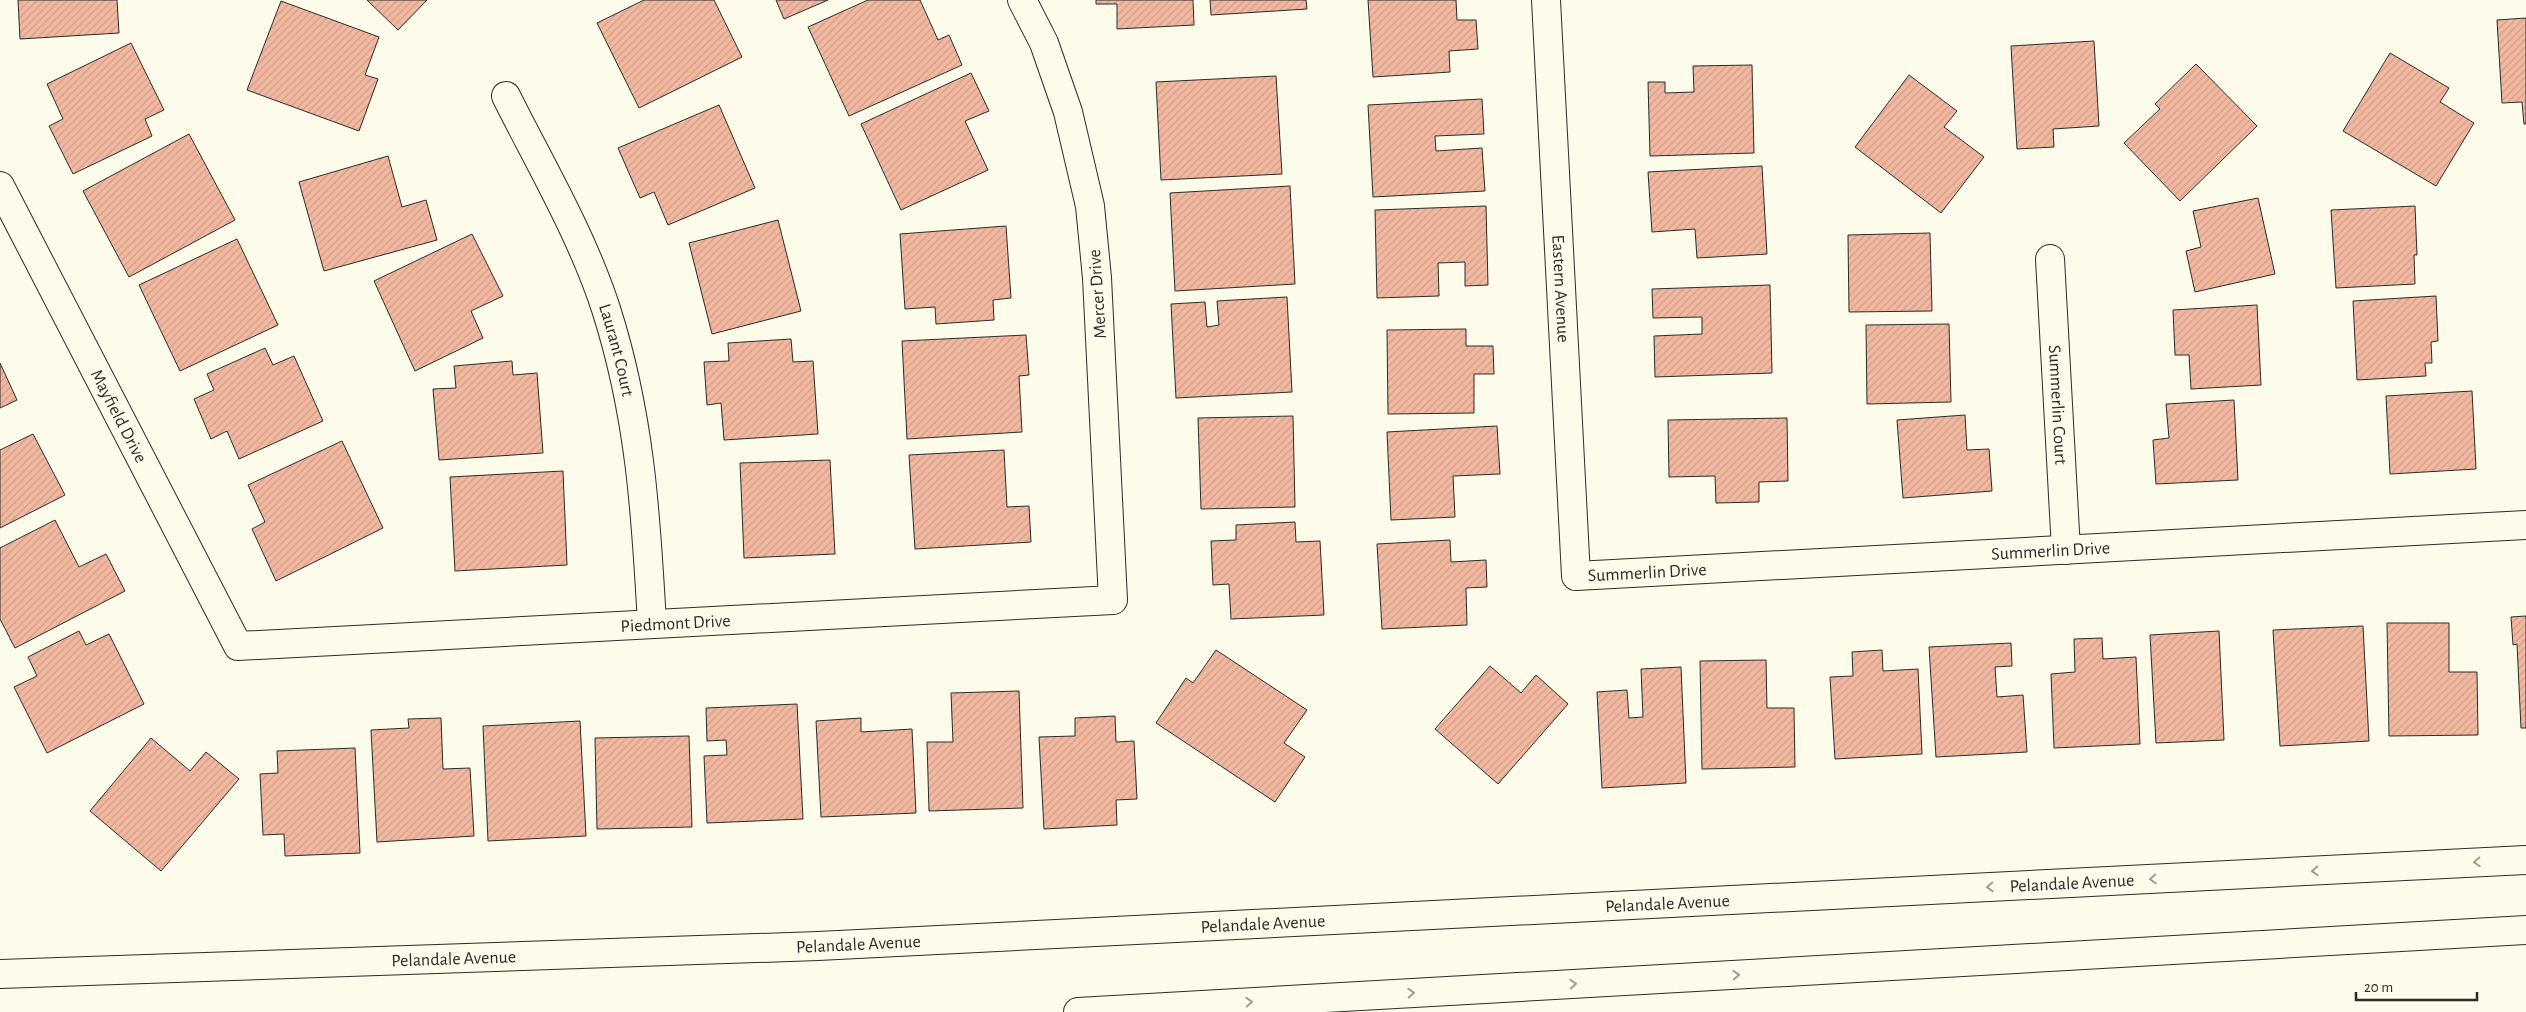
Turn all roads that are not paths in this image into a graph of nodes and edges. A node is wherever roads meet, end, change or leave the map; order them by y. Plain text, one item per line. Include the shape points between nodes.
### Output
1 (1022, 0) edge
2 (1546, 0) edge
3 (506, 96) dead end
4 (0, 186) edge
5 (2050, 259) dead end
6 (2526, 526) edge
7 (2066, 550) junction
8 (1576, 576) joint
9 (1113, 600) joint
10 (652, 624) junction
11 (238, 646) joint
12 (2526, 860) edge
13 (2526, 930) edge
14 (0, 974) edge
15 (1078, 1012) edge

1 - 9 street, Mercer Drive via 1044,43 1068,112 1090,206 1097,278
2 - 8 street, Eastern Avenue
3 - 10 street, Laurant Court via 574,232 606,308 628,387 642,468
4 - 11 street, Mayfield Drive
5 - 7 street, Summerlin Court
6 - 7 street, Summerlin Drive
7 - 8 street, Summerlin Drive
9 - 10 street, Piedmont Drive
10 - 11 street, Piedmont Drive
12 -> 14 street, Pelandale Avenue via 818,946
15 -> 13 street

